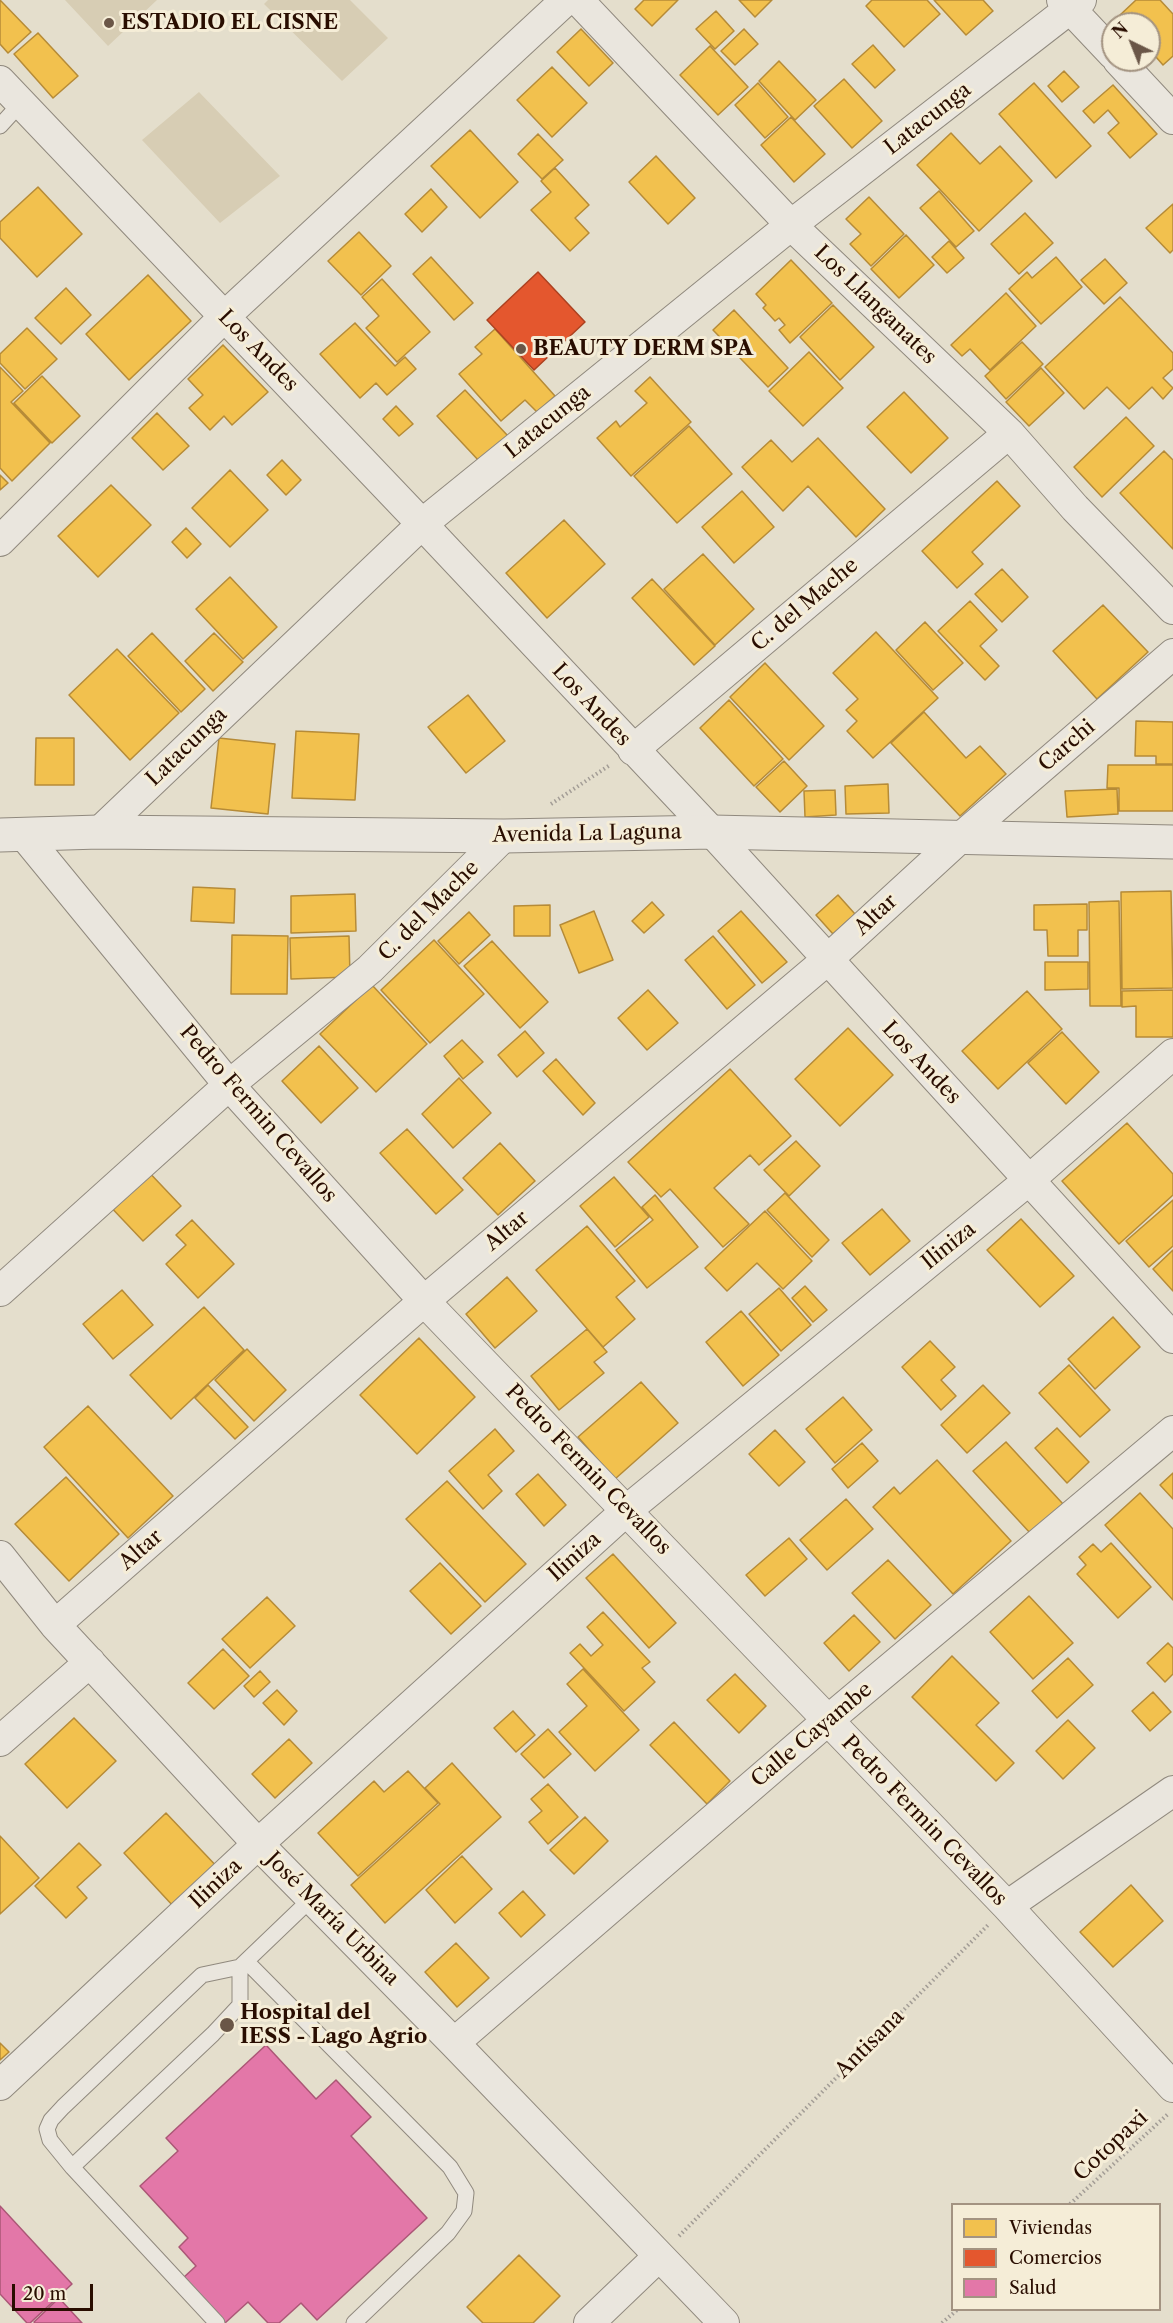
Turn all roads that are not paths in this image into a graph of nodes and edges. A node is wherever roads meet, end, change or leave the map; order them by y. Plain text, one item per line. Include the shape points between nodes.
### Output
1 (566, 0) edge
2 (578, 0) edge
3 (1071, 3) edge
4 (1101, 39) edge
5 (1129, 72) edge
6 (0, 81) edge
7 (20, 104) junction
8 (1173, 119) edge
9 (0, 126) edge
10 (791, 225) junction
11 (225, 316) junction
12 (1009, 433) junction
13 (422, 524) junction
14 (0, 541) edge
15 (1173, 609) edge
16 (1173, 654) edge
17 (633, 750) junction
18 (99, 832) junction
19 (712, 832) junction
20 (12, 835) edge
21 (504, 836) junction
22 (960, 838) junction
23 (1173, 842) edge
24 (827, 960) junction
25 (1173, 1054) edge
26 (229, 1085) junction
27 (1029, 1180) junction
28 (0, 1291) edge
29 (424, 1301) junction
30 (1173, 1338) edge
31 (1173, 1431) edge
32 (627, 1510) junction
33 (0, 1556) edge
34 (55, 1625) junction
35 (90, 1662) junction
36 (827, 1721) junction
37 (0, 1741) edge
38 (1173, 1791) edge
39 (258, 1844) junction
40 (312, 1898) junction
41 (1007, 1906) junction
42 (243, 1964) junction
43 (454, 2043) junction
44 (0, 2085) edge
45 (1173, 2088) edge
46 (72, 2167) junction
47 (659, 2256) junction
48 (217, 2323) edge
49 (354, 2323) edge
50 (589, 2323) edge
51 (724, 2323) edge

1 - 11 street
2 - 10 street, Los Llanganates
3 - 4 street
3 - 10 street, Latacunga
5 - 8 street
6 - 7 street, Los Andes
7 - 9 lane
7 - 11 street, Los Andes
10 - 12 street, Los Llanganates
10 - 13 street, Latacunga
11 - 13 street, Los Andes
11 - 14 street
12 - 15 street, Los Llanganates
12 - 17 street, C. del Mache
13 - 17 street, Los Andes
13 - 18 street, Latacunga
16 - 22 street, Carchi
17 - 19 street, Los Andes
18 - 20 street, Avenida La Laguna
18 - 21 street, Avenida La Laguna
19 - 21 street, Avenida La Laguna
19 - 22 street, Avenida La Laguna
19 - 24 street, Los Andes
20 - 26 street, Pedro Fermin Cevallos
21 - 26 street, C. del Mache via 370,969
22 - 23 street, Avenida La Laguna
22 - 24 street, Altar
24 - 27 street, Los Andes
24 - 29 street, Altar
25 - 27 street, Iliniza
26 - 28 street, C. del Mache
26 - 29 street, Pedro Fermin Cevallos
27 - 30 street, Los Andes
27 - 32 street, Iliniza
29 - 32 street, Pedro Fermin Cevallos
29 - 34 street, Altar
31 - 36 street, Calle Cayambe
32 - 36 street, Pedro Fermin Cevallos
32 - 39 street, Iliniza
33 - 34 street, José María Urbina
34 - 35 street, José María Urbina
35 - 37 street
35 - 39 street, José María Urbina
36 - 41 street, Pedro Fermin Cevallos
36 - 43 street, Calle Cayambe
38 - 41 street
39 - 40 street, José María Urbina
39 - 44 street, Iliniza
40 - 42 lane
40 - 43 street, José María Urbina
41 - 45 street, Pedro Fermin Cevallos
42 - 46 lane via 240,2005
42 - 46 lane via 202,1975 51,2120 47,2129 50,2140
42 - 49 lane via 450,2167 466,2193 464,2211 448,2233
43 - 47 street, José María Urbina
46 - 48 lane
47 - 50 street
47 - 51 street, José María Urbina

